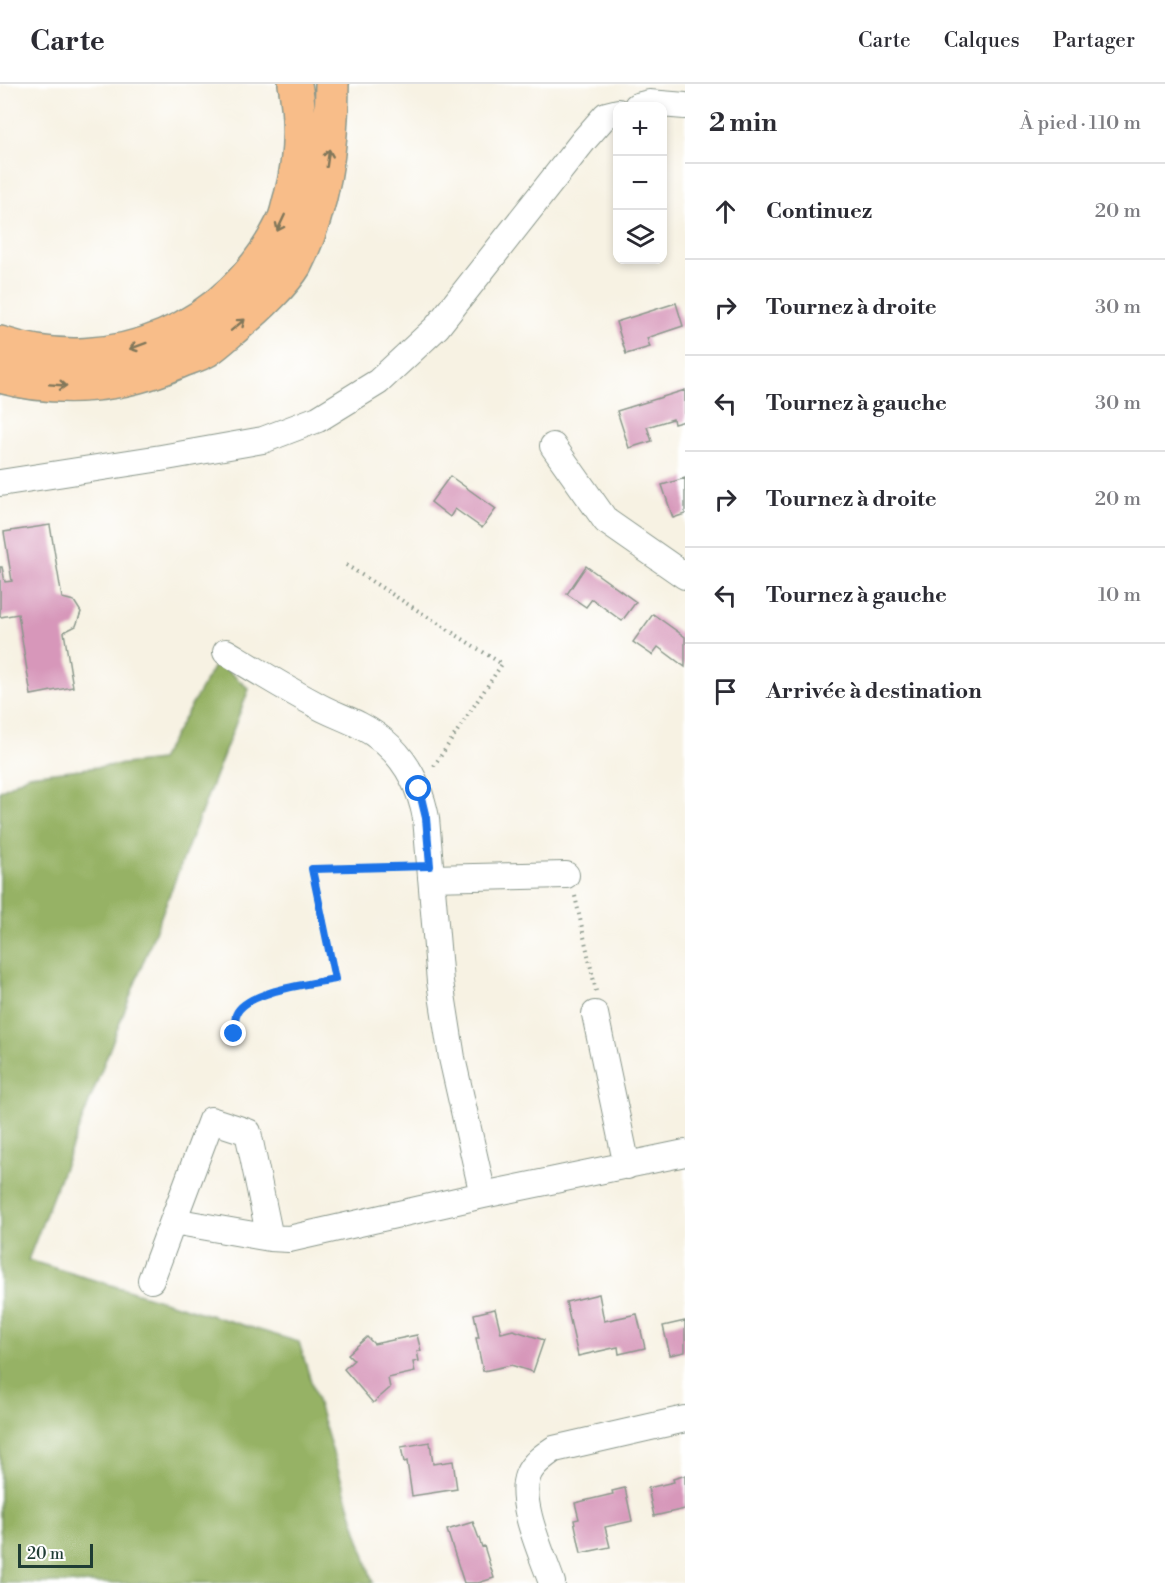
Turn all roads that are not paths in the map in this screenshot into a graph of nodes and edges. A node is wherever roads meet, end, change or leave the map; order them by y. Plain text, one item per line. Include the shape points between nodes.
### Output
1 (295, 84) edge
2 (332, 84) edge
3 (667, 104) edge
4 (685, 106) edge
5 (613, 113) edge
6 (0, 343) edge
7 (0, 376) edge
8 (553, 446) dead end
9 (0, 483) edge
10 (685, 576) edge
11 (226, 652) dead end
12 (431, 872) junction
13 (566, 875) road end
14 (595, 1014) road end
15 (685, 1153) edge
16 (627, 1166) junction
17 (483, 1195) junction
18 (173, 1221) junction
19 (270, 1238) junction
20 (151, 1280) dead end
21 (685, 1419) edge
22 (552, 1583) edge

1 -> 6 highway via 300,111 298,169 284,221 259,264 221,303 180,331 126,351 73,356 24,351
7 -> 2 highway via 60,386 127,379 207,349 257,309 294,267 315,217 332,127
3 - 4 street
5 - 9 street via 606,115 584,140 438,327 378,382 318,419 263,440
8 - 10 street via 606,521
11 - 12 street via 388,744 419,789
12 - 13 street
12 - 17 street via 440,982 452,1058
14 - 16 street
15 - 16 street
16 - 17 street
17 - 19 street via 289,1239
18 - 19 street
18 - 19 street via 211,1120 248,1132
18 - 20 street
21 - 22 street via 554,1449 528,1474 524,1494

